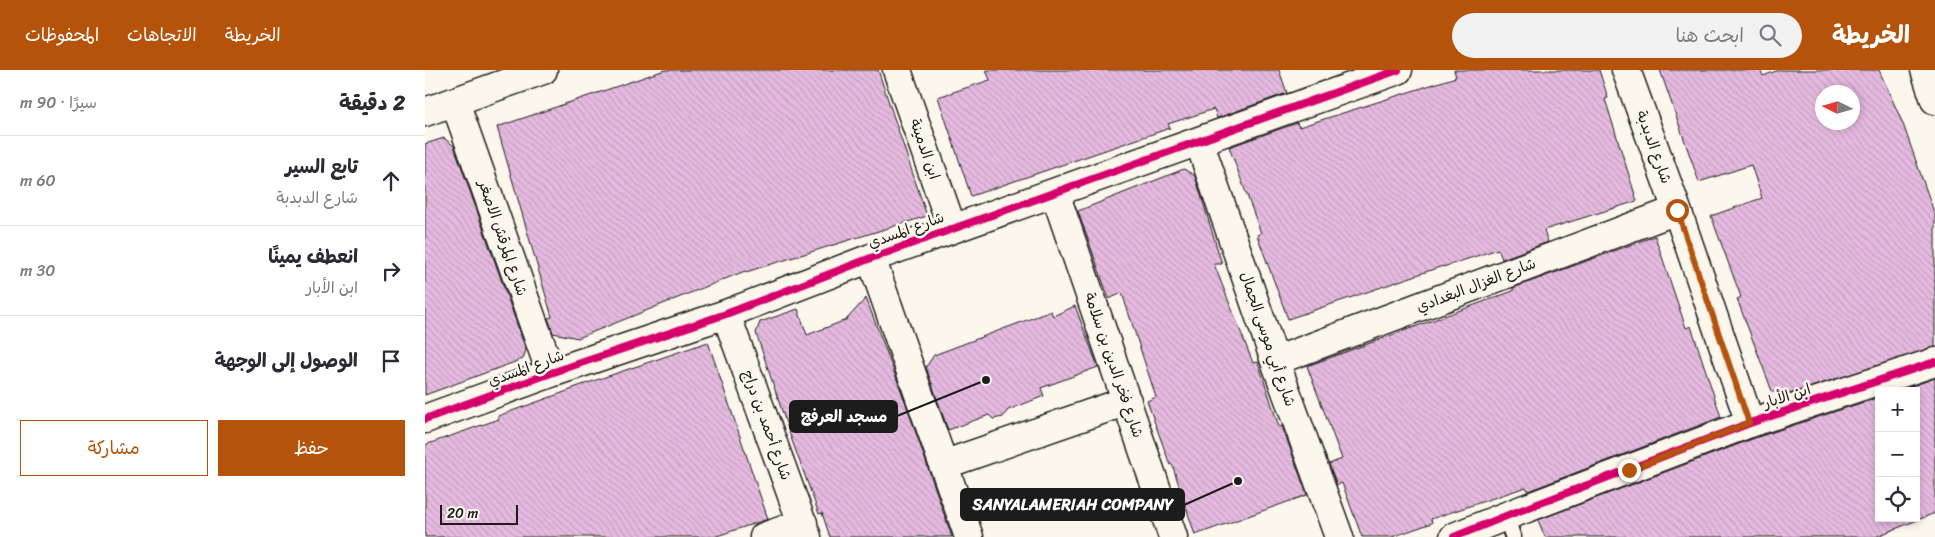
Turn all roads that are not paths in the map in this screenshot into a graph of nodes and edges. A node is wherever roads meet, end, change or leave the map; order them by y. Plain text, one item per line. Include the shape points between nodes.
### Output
1 (543, 70) edge
2 (897, 70) edge
3 (1398, 70) edge
4 (1626, 70) edge
5 (1925, 70) edge
6 (1935, 100) edge
7 (455, 102) junction
8 (425, 112) edge
9 (1199, 141) junction
10 (1055, 193) junction
11 (1677, 210) junction
12 (953, 228) junction
13 (871, 258) junction
14 (725, 314) junction
15 (1275, 361) junction
16 (1935, 362) edge
17 (551, 373) junction
18 (1127, 401) junction
19 (425, 419) edge
20 (1749, 423) junction
21 (943, 465) junction
22 (1509, 526) edge
23 (805, 530) edge
24 (764, 537) edge
25 (969, 537) edge
26 (1173, 537) edge
27 (1339, 537) edge
28 (1454, 537) edge

1 - 7 street
2 - 12 street, ابن الدمينة
3 - 9 street, شارع المسدي
4 - 11 street, شارع الدبدبة
5 - 6 street
7 - 8 street
7 - 17 street, شارع المرقش الاصغر
9 - 10 street, شارع المسدي
9 - 15 street, شارع أبي موسى الجمال
10 - 12 street, شارع المسدي
10 - 18 street, شارع فخر الدين بن سلامة
11 - 15 street, شارع الغزال البغدادي
11 - 20 street, شارع الدبدبة
12 - 13 street, شارع المسدي
13 - 14 street, شارع المسدي
13 - 21 street
14 - 17 street, شارع المسدي
14 - 23 street, شارع أحمد بن دراج
15 - 27 street, شارع أبي موسى الجمال
16 - 20 street, ابن الأبار
17 - 19 street, شارع المسدي
18 - 21 street
18 - 26 street, شارع فخر الدين بن سلامة
20 - 22 street, ابن الأبار
21 - 25 street
22 - 28 street, ابن الأبار
23 - 24 street

